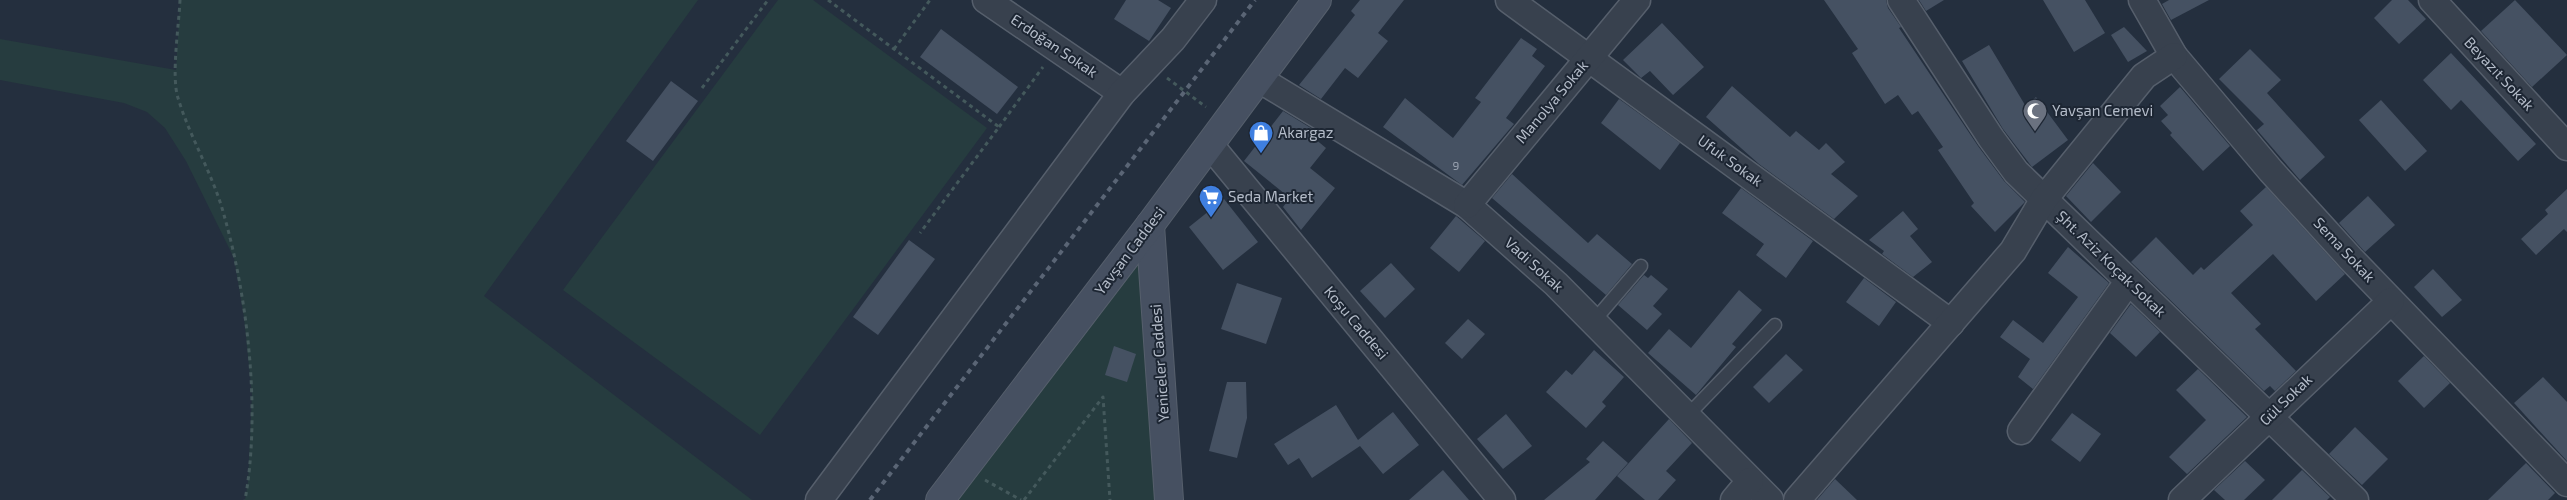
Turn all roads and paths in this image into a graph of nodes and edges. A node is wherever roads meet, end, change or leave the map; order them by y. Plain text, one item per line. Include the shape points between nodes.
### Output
1 (180, 0) edge
2 (768, 0) edge
3 (828, 0) edge
4 (930, 0) edge
5 (986, 0) edge
6 (1203, 0) edge
7 (1317, 0) edge
8 (1509, 0) edge
9 (1637, 0) edge
10 (1901, 0) edge
11 (2142, 0) edge
12 (2432, 0) edge
13 (1057, 48) junction
14 (894, 49) junction
15 (2174, 56) junction
16 (1589, 57) junction
17 (1149, 64) junction
18 (1259, 79) junction
19 (702, 88) dead end
20 (1122, 93) junction
21 (1227, 122) junction
22 (999, 127) junction
23 (1210, 145) junction
24 (2567, 147) edge
25 (2044, 199) junction
26 (1467, 205) junction
27 (1150, 225) junction
28 (920, 233) dead end
29 (1641, 266) dead end
30 (2128, 282) junction
31 (2391, 301) junction
32 (1593, 322) junction
33 (1951, 323) junction
34 (1775, 325) dead end
35 (2268, 416) junction
36 (1686, 418) junction
37 (2022, 431) dead end
38 (965, 468) junction
39 (1750, 481) junction
40 (2567, 484) edge
41 (245, 500) edge
42 (819, 500) edge
43 (940, 500) edge
44 (1023, 500) edge
45 (1110, 500) edge
46 (1169, 500) edge
47 (1502, 500) edge
48 (1734, 500) edge
49 (1770, 500) edge
50 (1797, 500) edge
51 (2182, 500) edge
52 (2355, 500) edge

1 - 41 path via 177,96 224,213 244,317 252,395
2 - 19 path
3 - 14 path
4 - 14 path
5 - 13 street, Erdoğan Sokak
6 - 17 street
7 - 18 street, Yavşan Caddesi
8 - 16 street, Ufuk Sokak
9 - 16 street, Manolya Sokak
10 - 25 street, Şht. Aziz Koçak Sokak via 1990,138 2016,172
11 - 15 street, Sema Sokak
12 - 24 street, Beyazıt Sokak
13 - 20 street, Erdoğan Sokak
13 - 22 path
14 - 22 path
15 - 25 street via 2144,76
15 - 31 street, Sema Sokak via 2271,171
16 - 26 street, Manolya Sokak
16 - 33 street, Ufuk Sokak
17 - 20 street
17 - 21 path
18 - 21 street, Yavşan Caddesi
18 - 26 street, Vadi Sokak
20 - 42 street
21 - 23 street, Yavşan Caddesi
22 - 28 path
23 - 27 street, Yavşan Caddesi
23 - 47 street, Koşu Caddesi
25 - 30 street, Şht. Aziz Koçak Sokak
25 - 33 street via 2014,251
26 - 32 street, Vadi Sokak via 1556,284
27 - 38 street, Yavşan Caddesi
27 - 46 street, Yeniceler Caddesi
29 - 32 lane
30 - 35 street, Şht. Aziz Koçak Sokak
30 - 37 street
31 - 35 street, Gül Sokak
31 - 40 street, Sema Sokak
32 - 36 street, Vadi Sokak
33 - 50 street
34 - 36 lane
35 - 51 street, Gül Sokak
35 - 52 street, Şht. Aziz Koçak Sokak
36 - 39 street, Vadi Sokak
38 - 43 street, Yavşan Caddesi
38 - 44 path
39 - 48 street
39 - 49 street, Vadi Sokak
44 - 45 path via 1103,397

